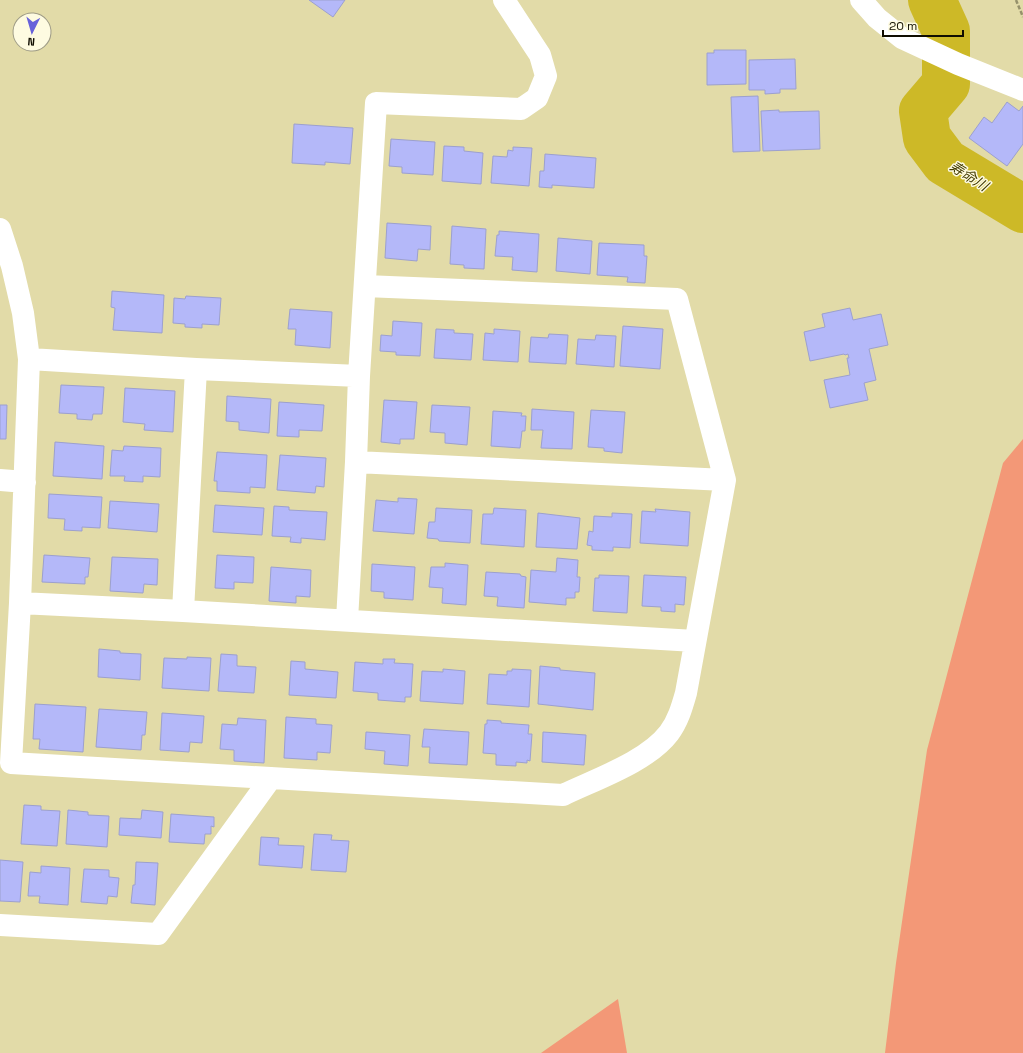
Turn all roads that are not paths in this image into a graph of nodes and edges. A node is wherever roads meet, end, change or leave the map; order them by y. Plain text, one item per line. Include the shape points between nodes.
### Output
1 (504, 0) edge
2 (861, 0) edge
3 (1023, 90) edge
4 (0, 229) edge
5 (365, 286) junction
6 (29, 359) junction
7 (196, 369) junction
8 (359, 376) junction
9 (356, 462) junction
10 (0, 480) edge
11 (725, 480) junction
12 (25, 482) junction
13 (20, 603) junction
14 (183, 611) junction
15 (347, 620) junction
16 (695, 641) junction
17 (271, 778) junction
18 (0, 925) edge

1 - 5 street via 540,55 546,76 538,98 521,109 376,103
2 - 3 street via 877,18 902,38
4 - 6 street via 23,313
5 - 8 street
5 - 11 street via 677,299
6 - 7 street
6 - 12 street
7 - 8 street
7 - 14 street
8 - 9 street
9 - 11 street
9 - 15 street
10 - 12 street
11 - 16 street
12 - 13 street
13 - 14 street
13 - 17 street via 11,763
14 - 15 street
15 - 16 street
16 - 17 street via 681,712 669,733 650,751 625,766 563,794
17 - 18 street via 158,934

